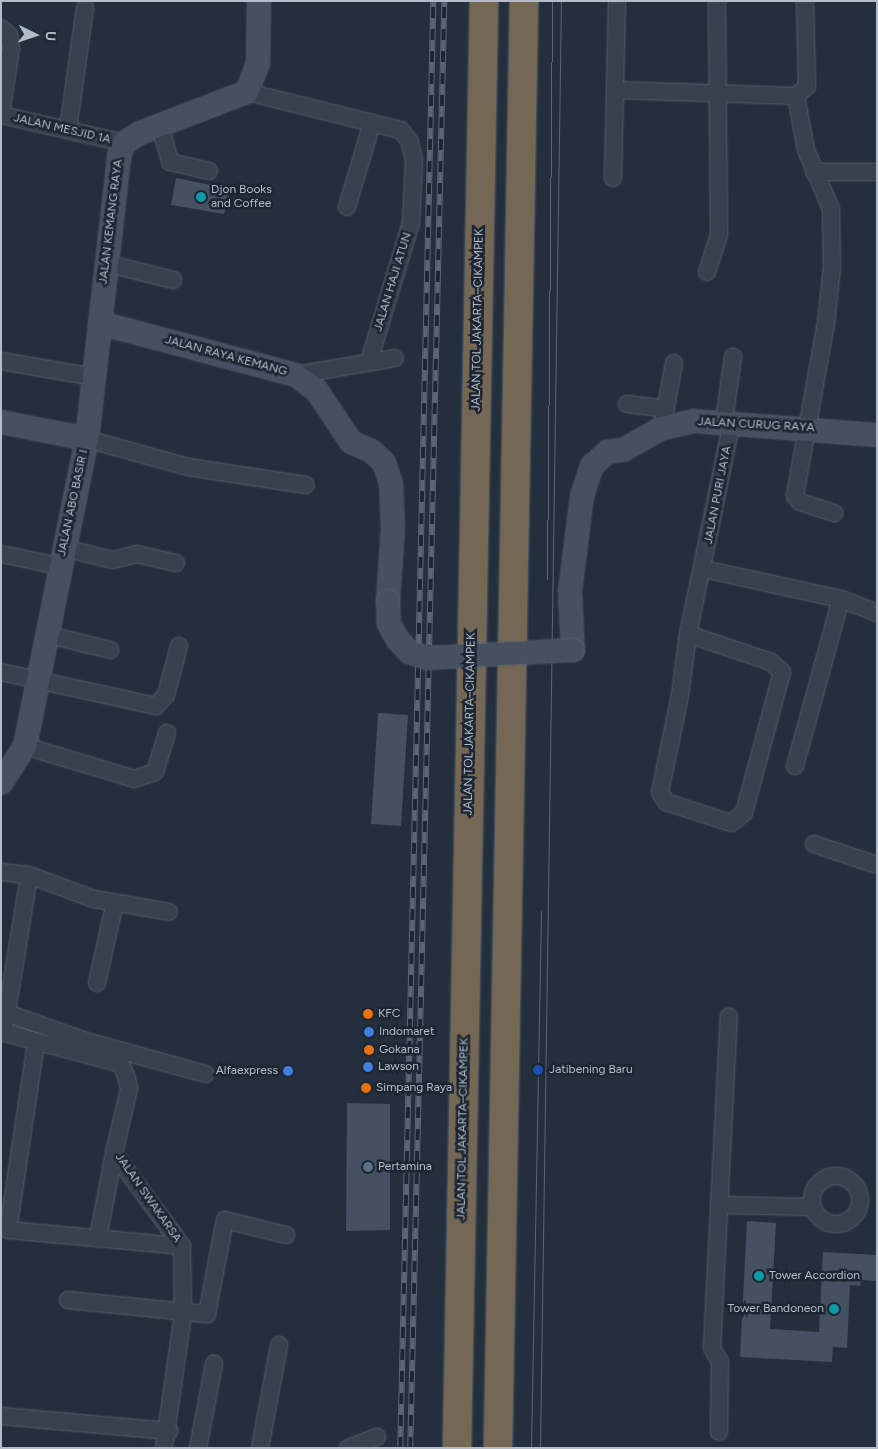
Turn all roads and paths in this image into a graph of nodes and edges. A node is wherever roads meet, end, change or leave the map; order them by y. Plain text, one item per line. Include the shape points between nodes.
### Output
1 (259, 1) edge
2 (484, 1) edge
3 (524, 1) edge
4 (617, 1) edge
5 (717, 1) edge
6 (805, 1) edge
7 (86, 8) dead end
8 (1, 28) edge
9 (615, 90) junction
10 (247, 92) junction
11 (716, 93) junction
12 (796, 96) junction
13 (1, 114) edge
14 (372, 123) junction
15 (160, 126) junction
16 (68, 129) junction
17 (124, 143) junction
18 (209, 171) dead end
19 (814, 172) junction
20 (877, 172) edge
21 (613, 178) dead end
22 (347, 207) dead end
23 (104, 264) junction
24 (707, 272) dead end
25 (173, 280) dead end
26 (100, 323) junction
27 (732, 357) dead end
28 (395, 358) dead end
29 (1, 361) edge
30 (369, 361) junction
31 (674, 363) dead end
32 (296, 375) junction
33 (94, 377) junction
34 (627, 404) dead end
35 (664, 418) junction
36 (728, 421) junction
37 (1, 422) edge
38 (808, 428) junction
39 (877, 435) edge
40 (87, 439) junction
41 (306, 485) dead end
42 (834, 513) dead end
43 (1, 554) edge
44 (62, 557) junction
45 (176, 563) dead end
46 (704, 569) junction
47 (841, 599) junction
48 (877, 613) edge
49 (688, 634) junction
50 (49, 635) junction
51 (179, 646) dead end
52 (110, 650) dead end
53 (573, 650) joint
54 (1, 672) edge
55 (38, 679) junction
56 (167, 733) dead end
57 (25, 746) junction
58 (795, 766) dead end
59 (1, 783) edge
60 (814, 844) dead end
61 (877, 866) edge
62 (1, 872) edge
63 (29, 875) junction
64 (115, 902) junction
65 (170, 912) dead end
66 (97, 983) dead end
67 (7, 1013) junction
68 (729, 1016) dead end
69 (2, 1032) edge
70 (36, 1043) junction
71 (206, 1074) dead end
72 (114, 1153) junction
73 (719, 1199) junction
74 (812, 1202) dead end
75 (5, 1235) edge
76 (286, 1235) dead end
77 (98, 1238) junction
78 (182, 1246) junction
79 (68, 1300) dead end
80 (183, 1314) junction
81 (279, 1345) dead end
82 (214, 1364) dead end
83 (1, 1416) edge
84 (168, 1430) junction
85 (719, 1432) dead end
86 (377, 1437) dead end
87 (164, 1448) edge
88 (198, 1448) edge
89 (260, 1448) edge
90 (348, 1448) edge
91 (457, 1448) edge
92 (498, 1448) edge

1 - 10 street via 258,63
2 - 91 highway, JALAN TOL JAKARTA–CIKAMPEK
3 - 92 highway
4 - 9 street
5 - 11 street
6 - 12 street via 807,86
7 - 16 street
8 - 13 street via 9,35 11,48
9 - 11 street
9 - 21 street
10 - 14 street
10 - 15 street, JALAN KEMANG RAYA
11 - 12 street
11 - 24 street via 719,234
12 - 19 street via 806,150
13 - 16 street, JALAN MESJID 1A
14 - 22 street
14 - 30 street, JALAN HAJI ATUN via 401,130 410,142 414,161 411,223
15 - 17 street, JALAN KEMANG RAYA
15 - 18 street via 170,162
16 - 17 street, JALAN MESJID 1A
17 - 23 street, JALAN KEMANG RAYA
19 - 20 street
19 - 38 street via 831,209 832,267
23 - 25 street
23 - 26 street, JALAN KEMANG RAYA
26 - 32 street, JALAN RAYA KEMANG
26 - 33 street, JALAN KEMANG RAYA
27 - 36 street, JALAN PURI JAYA
28 - 30 street
29 - 33 street
30 - 32 street
31 - 35 street
32 - 53 street, JALAN RAYA KEMANG, bridge via 317,391 351,442 373,452 384,463 391,483 393,528 389,624 409,652 428,658
33 - 40 street, JALAN KEMANG RAYA
34 - 35 street
35 - 36 street, JALAN CURUG RAYA
35 - 53 street, JALAN CURUG RAYA via 623,450 607,452 592,466 570,592
36 - 38 street, JALAN CURUG RAYA
36 - 46 street, JALAN PURI JAYA
37 - 40 street
38 - 39 street, JALAN CURUG RAYA
38 - 42 street via 795,496 800,502
40 - 41 street, JALAN ABO BASIR I via 188,468
40 - 44 street, JALAN ABO BASIR I
43 - 44 street
44 - 45 street via 112,560 137,554
44 - 50 street, JALAN ABO BASIR I
46 - 47 street
46 - 49 street, JALAN PURI JAYA
47 - 48 street
47 - 58 street
49 - 49 street, JALAN PURI JAYA via 680,695 660,792 666,802 730,823 744,813 782,672 771,662
50 - 52 street
50 - 55 street, JALAN ABO BASIR I
51 - 55 street via 160,706
54 - 55 street
55 - 57 street, JALAN ABO BASIR I
56 - 57 street via 155,772 134,779
57 - 59 street, JALAN ABO BASIR I
60 - 61 street
62 - 63 street
63 - 64 street via 94,899
63 - 67 street, JALAN SWAKARSA
64 - 65 street
64 - 66 street
67 - 69 street, JALAN SWAKARSA
67 - 71 street via 86,1041
68 - 73 street
69 - 70 street, JALAN SWAKARSA
70 - 72 street, JALAN SWAKARSA via 121,1064 129,1089
70 - 75 street
72 - 77 street
72 - 78 street, JALAN SWAKARSA
73 - 74 street
73 - 85 street via 712,1348 720,1362
75 - 77 street
76 - 80 street via 225,1220 219,1233 210,1310 202,1314
77 - 78 street
78 - 80 street, JALAN SWAKARSA
79 - 80 street
80 - 84 street, JALAN SWAKARSA
81 - 89 street
82 - 88 street
83 - 84 street
84 - 87 street, JALAN SWAKARSA
86 - 90 street

